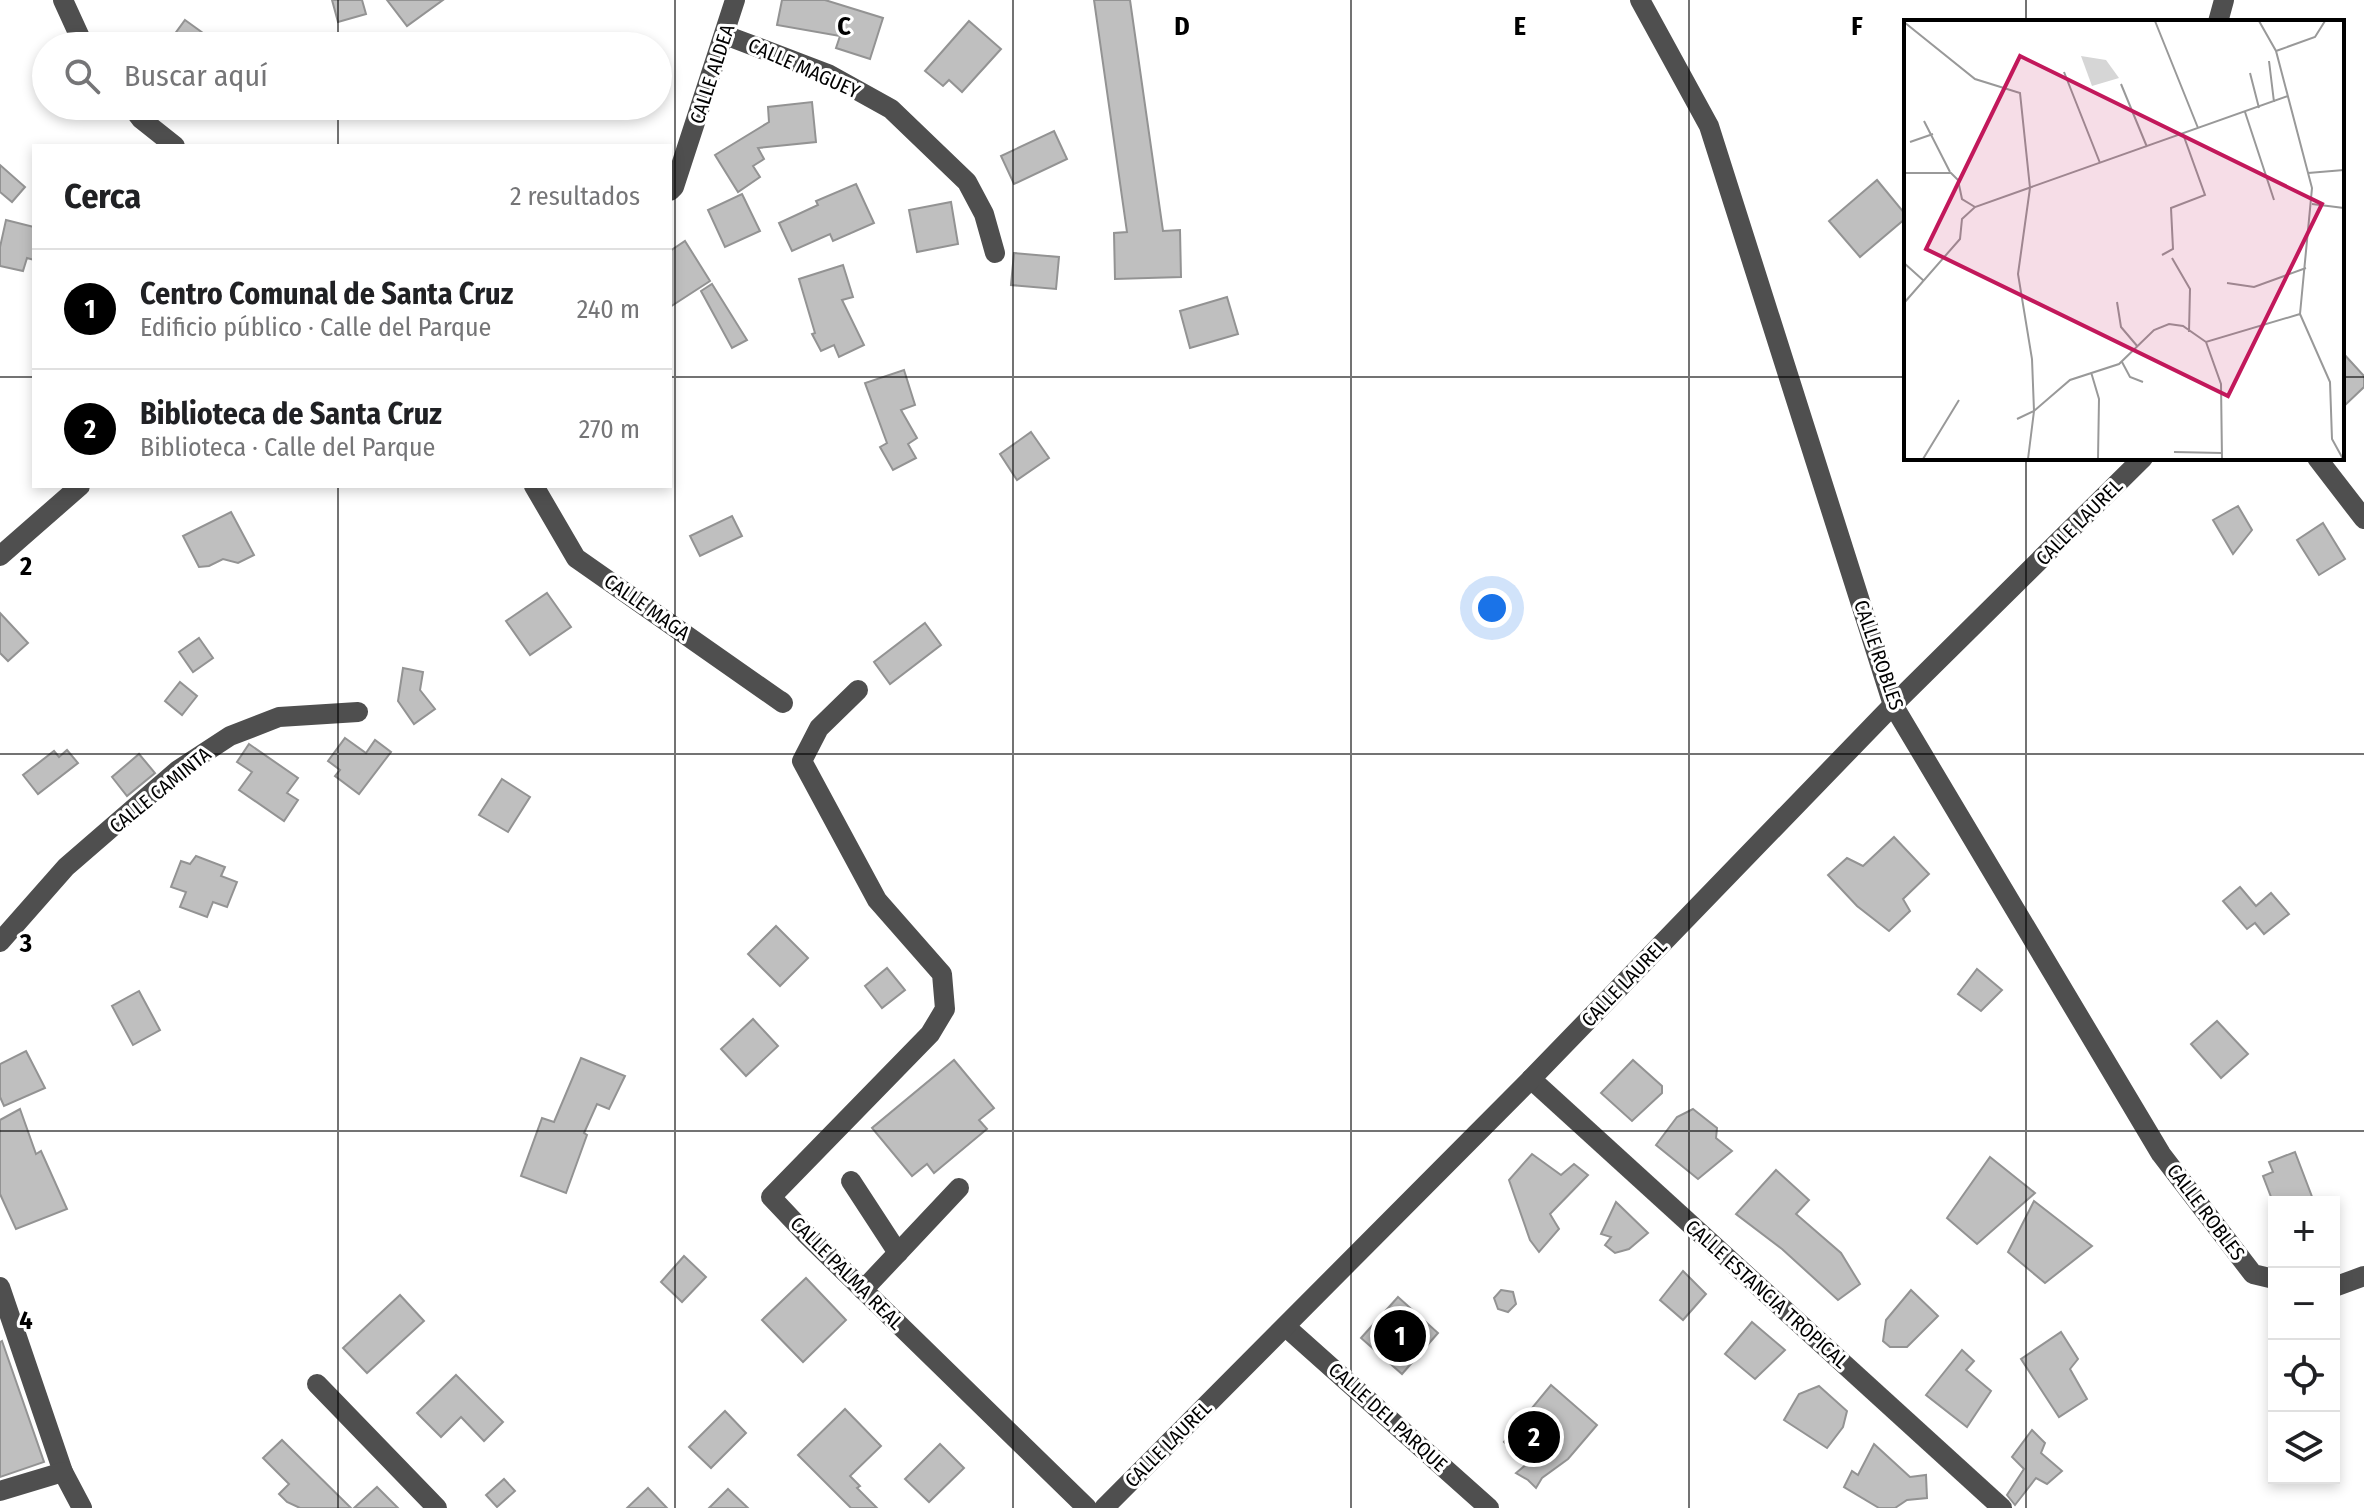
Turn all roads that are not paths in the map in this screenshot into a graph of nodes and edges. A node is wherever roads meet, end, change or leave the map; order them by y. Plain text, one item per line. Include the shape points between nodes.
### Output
1 (63, 0) edge
2 (735, 0) edge
3 (1640, 0) edge
4 (2224, 0) edge
5 (2219, 20) edge
6 (78, 32) edge
7 (725, 35) junction
8 (142, 120) edge
9 (172, 144) edge
10 (672, 189) edge
11 (995, 253) dead end
12 (2141, 460) edge
13 (2319, 460) edge
14 (78, 488) edge
15 (535, 488) edge
16 (2364, 519) edge
17 (0, 556) edge
18 (858, 690) dead end
19 (781, 701) dead end
20 (1893, 705) junction
21 (358, 712) dead end
22 (0, 942) edge
23 (1531, 1079) junction
24 (851, 1181) dead end
25 (959, 1188) dead end
26 (898, 1253) junction
27 (2364, 1276) edge
28 (2268, 1278) edge
29 (2340, 1285) edge
30 (0, 1287) edge
31 (863, 1290) junction
32 (1286, 1327) junction
33 (317, 1384) dead end
34 (63, 1472) junction
35 (0, 1491) edge
36 (82, 1508) edge
37 (437, 1508) edge
38 (1087, 1508) edge
39 (1104, 1508) edge
40 (1489, 1508) edge
41 (2002, 1508) edge

1 - 6 street
2 - 7 street, CALLE ALDEA
3 - 20 street, CALLE ROBLES via 1709,126
4 - 5 street
7 - 10 street, CALLE ALDEA
7 - 11 street, CALLE MAGUEY via 828,74 891,109 967,182 984,214
8 - 9 street
12 - 20 street, CALLE LAUREL
13 - 16 street
14 - 17 street
15 - 19 street, CALLE MAGA via 576,558
18 - 31 street, CALLE PALMA REAL via 819,728 802,761 877,900 942,974 945,1009 930,1034 771,1197
20 - 23 street, CALLE LAUREL
20 - 28 street, CALLE ROBLES via 2161,1154 2253,1274
21 - 22 street, CALLE CAMINTA via 279,717 230,736 178,770 66,867
23 - 32 street, CALLE LAUREL
23 - 41 street, CALLE ESTANCIA TROPICAL
24 - 26 street
25 - 26 street
26 - 31 street
27 - 29 street
30 - 34 street
31 - 38 street, CALLE PALMA REAL
32 - 39 street, CALLE LAUREL
32 - 40 street, CALLE DEL PARQUE
33 - 37 street
34 - 35 street
34 - 36 street

